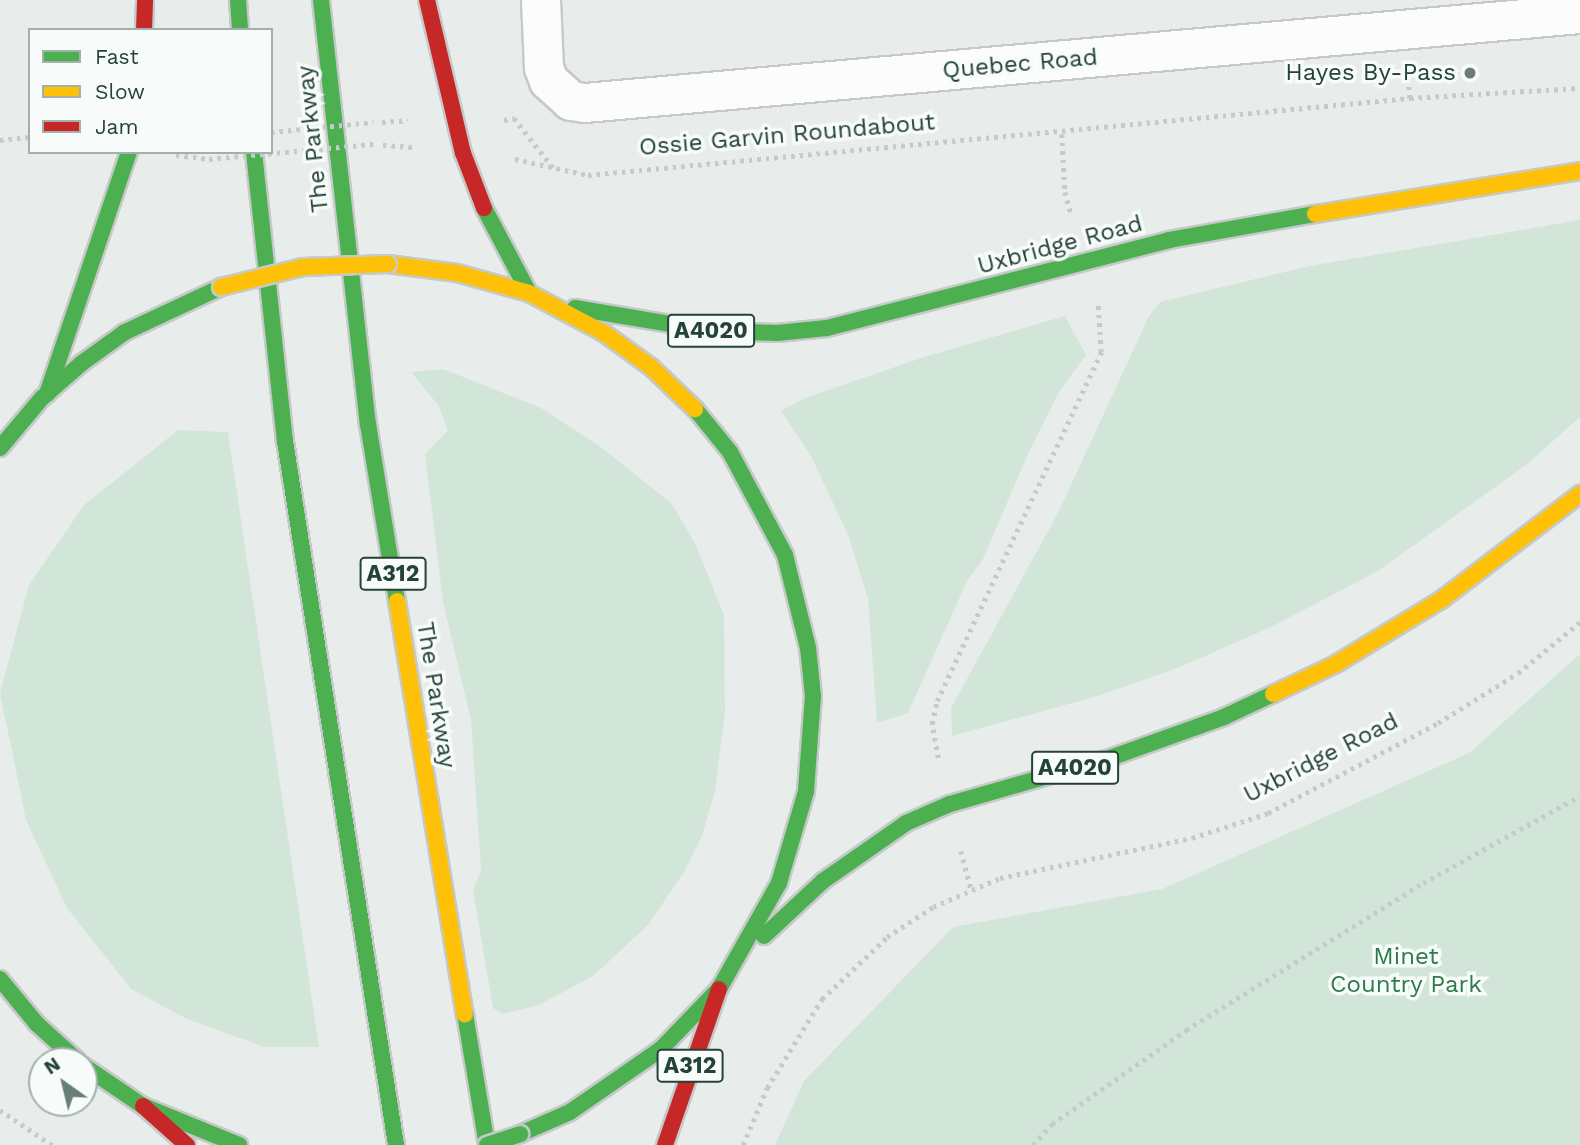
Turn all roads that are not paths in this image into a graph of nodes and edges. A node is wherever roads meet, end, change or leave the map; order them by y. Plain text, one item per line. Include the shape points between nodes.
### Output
1 (145, 0) edge
2 (238, 0) edge
3 (320, 0) edge
4 (428, 0) edge
5 (541, 0) edge
6 (1580, 14) edge
7 (144, 28) edge
8 (240, 28) edge
9 (128, 154) edge
10 (254, 154) edge
11 (1580, 171) edge
12 (528, 293) junction
13 (553, 305) junction
14 (47, 394) junction
15 (2, 443) edge
16 (1580, 495) edge
17 (733, 968) junction
18 (0, 979) edge
19 (719, 989) junction
20 (24, 1034) dead end
21 (48, 1047) edge
22 (62, 1047) edge
23 (98, 1076) edge
24 (143, 1106) junction
25 (187, 1145) edge
26 (239, 1145) edge
27 (396, 1145) edge
28 (487, 1145) edge
29 (665, 1145) edge

1 - 7 main road
2 - 8 main road
3 - 28 main road, The Parkway / A312 via 368,424
4 - 12 main road via 463,153 482,204
5 - 6 street, Quebec Road via 544,68 549,81 571,101 585,103
9 - 14 main road
10 - 27 main road via 285,441
11 - 13 main road, Uxbridge Road / A4020 via 1169,240 827,328 777,333 713,331
12 - 13 main road
12 - 14 main road, bridge via 457,273 388,264 303,267 221,287 125,332
13 - 17 main road via 651,367 694,408 730,452 761,502 799,601 813,696 806,791 779,883
14 - 15 main road
16 - 17 main road, A4020 via 1441,600 1336,664 1224,717 1107,759 950,804 906,823 823,881
17 - 19 main road
18 - 22 main road
19 - 28 main road, bridge via 661,1049 617,1083 520,1134
19 - 29 main road, A312
20 - 21 main road
23 - 24 main road
24 - 25 main road
24 - 26 main road

